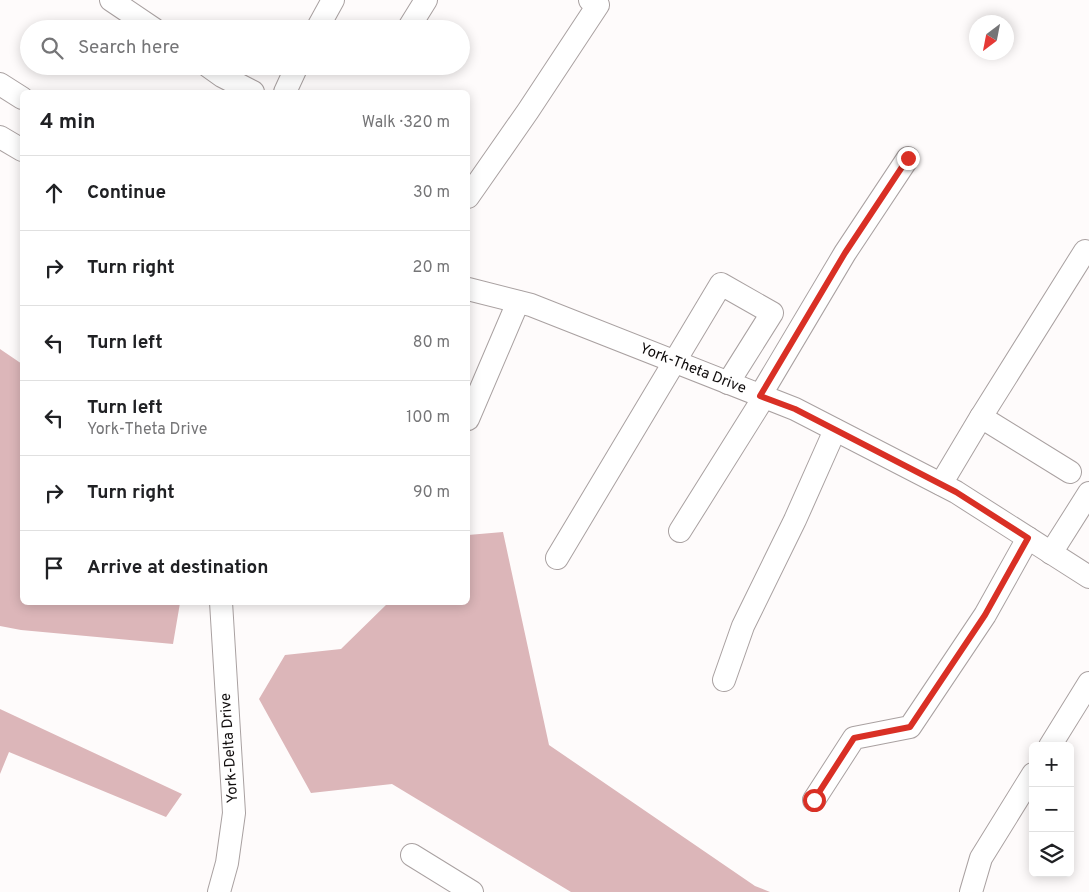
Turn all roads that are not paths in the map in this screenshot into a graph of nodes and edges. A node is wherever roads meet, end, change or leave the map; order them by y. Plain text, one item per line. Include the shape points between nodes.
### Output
1 (111, 0) edge
2 (426, 0) edge
3 (590, 0) edge
4 (329, 1) edge
5 (141, 20) edge
6 (321, 20) edge
7 (414, 20) edge
8 (221, 75) edge
9 (293, 75) edge
10 (0, 84) edge
11 (249, 90) edge
12 (286, 90) edge
13 (20, 97) edge
14 (0, 137) edge
15 (20, 149) edge
16 (908, 158) dead end
17 (470, 194) edge
18 (1089, 253) edge
19 (470, 290) edge
20 (518, 302) junction
21 (674, 361) junction
22 (728, 383) junction
23 (762, 396) junction
24 (470, 414) edge
25 (981, 417) junction
26 (835, 430) junction
27 (1070, 472) dead end
28 (940, 484) junction
29 (1089, 493) edge
30 (680, 531) dead end
31 (1028, 538) junction
32 (1051, 552) junction
33 (557, 558) dead end
34 (1089, 577) edge
35 (220, 605) edge
36 (724, 680) dead end
37 (1089, 683) edge
38 (1052, 742) edge
39 (1029, 780) edge
40 (814, 800) dead end
41 (412, 855) dead end
42 (219, 892) edge
43 (472, 892) edge
44 (971, 892) edge

1 - 5 street
2 - 7 street
3 - 17 street via 598,5
4 - 6 street
8 - 11 street
9 - 12 street
10 - 13 street
14 - 15 street
16 - 23 street via 845,253
18 - 25 street via 1085,251
19 - 20 street, York-Theta Drive
20 - 21 street, York-Theta Drive
20 - 24 street
21 - 22 street, York-Theta Drive
21 - 22 street via 721,284 772,313
21 - 33 street
22 - 23 street, York-Theta Drive
23 - 26 street, York-Theta Drive
23 - 30 street
25 - 27 street
25 - 28 street
26 - 28 street, York-Theta Drive
26 - 36 street via 743,626
28 - 31 street, York-Theta Drive
29 - 32 street
31 - 32 street, York-Theta Drive
31 - 40 street via 985,615 910,727 854,738
32 - 34 street, York-Theta Drive
35 - 42 street, York-Delta Drive via 234,813
37 - 38 street
39 - 44 street via 981,858
41 - 43 street

